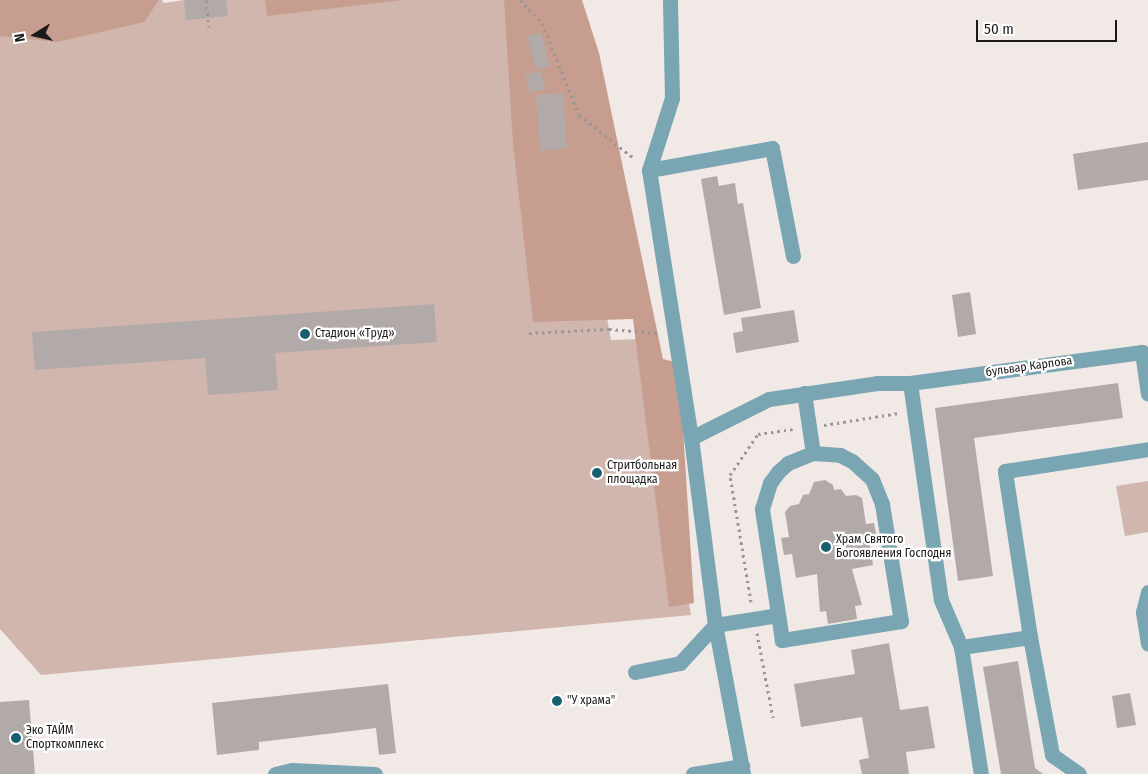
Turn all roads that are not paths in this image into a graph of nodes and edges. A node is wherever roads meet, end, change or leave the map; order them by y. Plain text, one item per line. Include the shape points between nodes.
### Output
1 (670, 0) edge
2 (649, 170) junction
3 (793, 256) dead end
4 (1145, 354) edge
5 (910, 383) junction
6 (804, 393) junction
7 (1148, 394) edge
8 (692, 438) junction
9 (1148, 449) edge
10 (813, 453) junction
11 (1148, 592) edge
12 (778, 615) junction
13 (715, 625) junction
14 (1030, 637) junction
15 (1148, 644) edge
16 (961, 646) junction
17 (635, 672) dead end
18 (742, 770) edge
19 (276, 774) edge
20 (375, 774) edge
21 (693, 774) edge
22 (981, 774) edge
23 (1079, 774) edge

1 - 2 street via 672,98
2 - 3 street via 772,148
2 - 8 street
4 - 5 street, бульвар Карпова
4 - 7 street
5 - 6 street, бульвар Карпова via 877,383
5 - 16 street via 941,600
6 - 8 street, бульвар Карпова via 769,399
6 - 10 street
8 - 13 street
9 - 14 street via 1005,470
10 - 12 street via 788,463 770,483 765,496 763,523
10 - 12 street via 846,458 872,479 882,504 901,621 782,640
11 - 15 street via 1142,612
12 - 13 street
13 - 17 street via 680,662
13 - 18 street
14 - 16 street
14 - 23 street via 1052,755
16 - 22 street
18 - 21 street
19 - 20 street via 292,770

